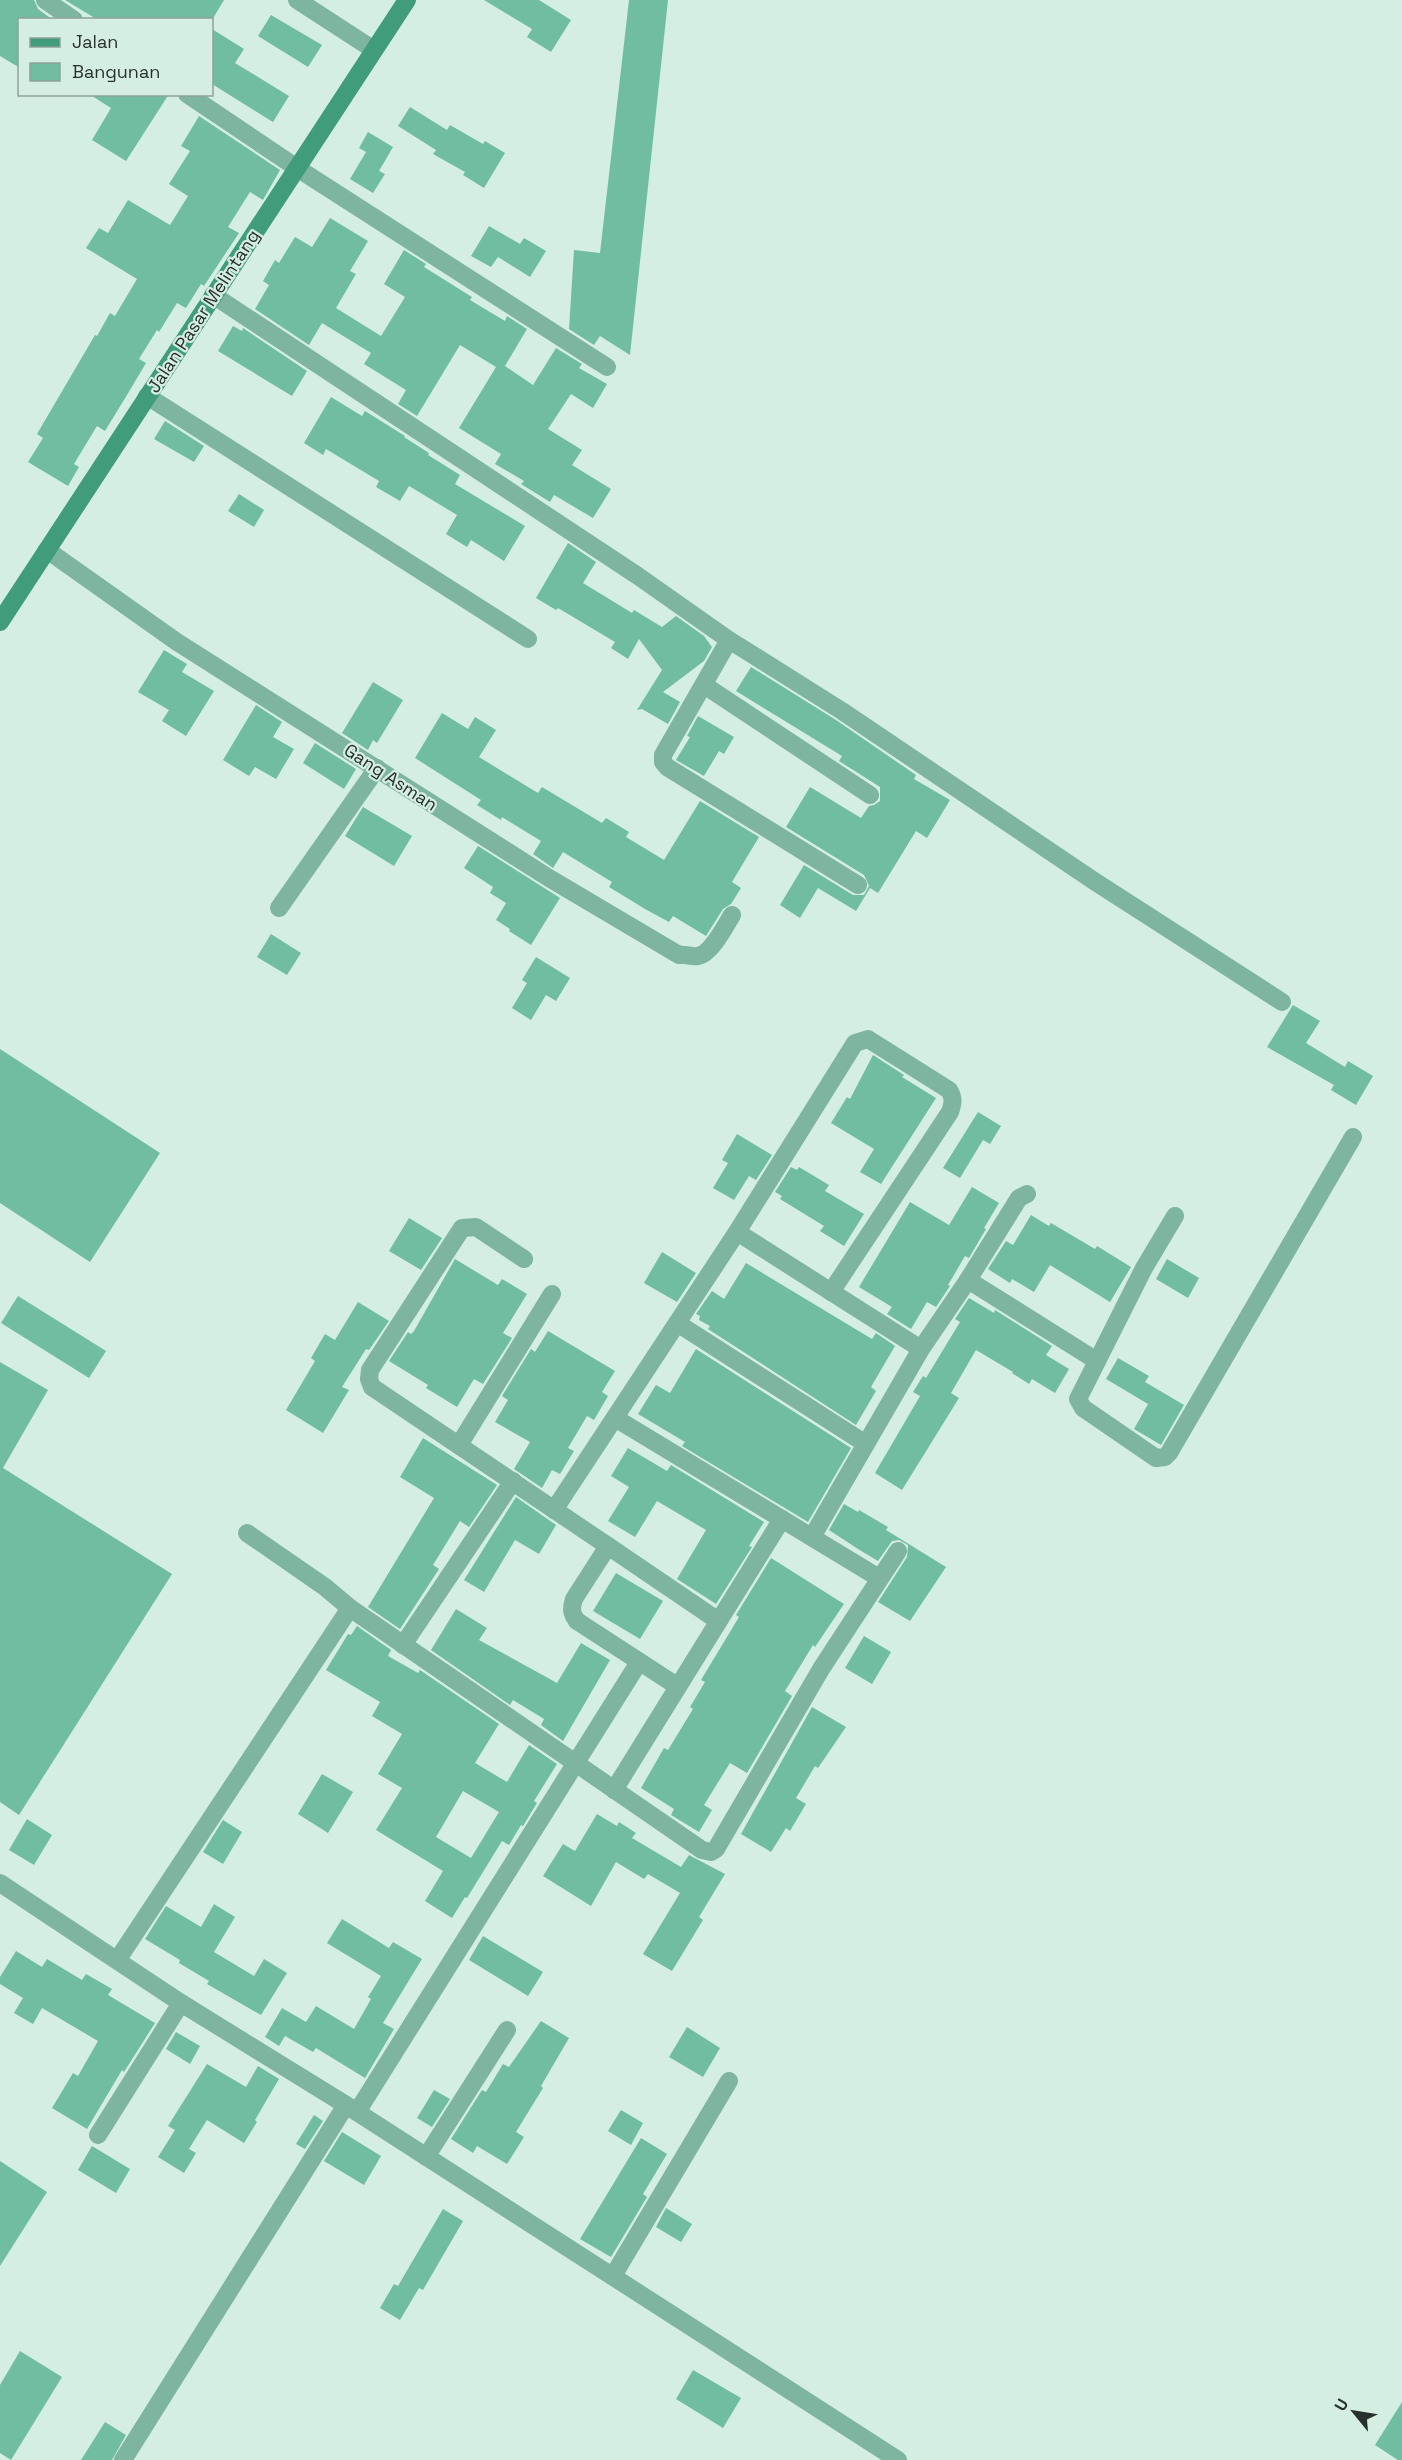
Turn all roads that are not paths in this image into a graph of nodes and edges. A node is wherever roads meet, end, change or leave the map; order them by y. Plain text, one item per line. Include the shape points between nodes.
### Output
1 (45, 0) edge
2 (297, 0) edge
3 (407, 0) edge
4 (71, 18) edge
5 (374, 51) junction
6 (190, 96) edge
7 (297, 168) junction
8 (213, 296) junction
9 (607, 368) dead end
10 (147, 396) junction
11 (46, 550) junction
12 (0, 622) edge
13 (528, 639) dead end
14 (729, 640) junction
15 (704, 685) junction
16 (377, 768) junction
17 (870, 795) dead end
18 (858, 885) dead end
19 (279, 908) dead end
20 (732, 915) dead end
21 (1282, 1002) dead end
22 (1353, 1137) dead end
23 (1027, 1194) dead end
24 (1176, 1216) dead end
25 (736, 1232) junction
26 (524, 1259) dead end
27 (968, 1280) junction
28 (831, 1292) junction
29 (552, 1294) dead end
30 (677, 1323) junction
31 (921, 1349) junction
32 (1097, 1360) junction
33 (615, 1418) junction
34 (866, 1444) junction
35 (459, 1445) junction
36 (513, 1481) junction
37 (554, 1510) junction
38 (782, 1519) junction
39 (247, 1533) dead end
40 (812, 1538) junction
41 (608, 1546) junction
42 (898, 1551) dead end
43 (879, 1578) junction
44 (350, 1608) junction
45 (717, 1620) junction
46 (403, 1645) junction
47 (639, 1662) junction
48 (677, 1686) junction
49 (576, 1763) junction
50 (614, 1790) junction
51 (0, 1883) edge
52 (117, 1959) junction
53 (181, 2003) junction
54 (507, 2031) dead end
55 (729, 2081) dead end
56 (351, 2109) junction
57 (98, 2135) dead end
58 (426, 2157) junction
59 (613, 2276) junction
60 (123, 2460) edge
61 (898, 2460) edge

1 - 4 street
2 - 5 street
3 - 5 street, Jalan Pasar Melintang
5 - 7 street, Jalan Pasar Melintang
6 - 7 street
7 - 8 street, Jalan Pasar Melintang
7 - 9 street
8 - 10 street, Jalan Pasar Melintang
8 - 14 street
10 - 11 street, Jalan Pasar Melintang
10 - 13 street
11 - 12 street, Jalan Pasar Melintang
11 - 16 street, Gang Asman via 177,642
14 - 15 street
14 - 21 street
15 - 17 street
15 - 18 street via 663,755 665,764
16 - 19 street
16 - 20 street, Gang Asman via 679,955 704,953
22 - 32 street via 1165,1457 1156,1458 1079,1404 1079,1394
23 - 27 street via 1019,1198
24 - 32 street via 1144,1268
25 - 28 street
25 - 28 street via 855,1043 868,1039 876,1043 949,1090 953,1103
25 - 30 street
26 - 35 street via 476,1227 462,1228 370,1370 372,1387
27 - 31 street
27 - 32 street
28 - 31 street
29 - 35 street
30 - 33 street
30 - 34 street
31 - 34 street
33 - 37 street
33 - 38 street
34 - 40 street
35 - 36 street
36 - 37 street
36 - 46 street
37 - 41 street
38 - 40 street
38 - 45 street
39 - 44 street
40 - 43 street
41 - 45 street
41 - 47 street via 574,1599 572,1615
42 - 43 street
43 - 50 street via 716,1849 702,1850
44 - 46 street
44 - 52 street
45 - 48 street
46 - 49 street
47 - 48 street
47 - 49 street
48 - 50 street
49 - 50 street
49 - 56 street
51 - 52 street
52 - 53 street
53 - 56 street
53 - 57 street
54 - 58 street
55 - 59 street
56 - 58 street
56 - 60 street
58 - 59 street
59 - 61 street

